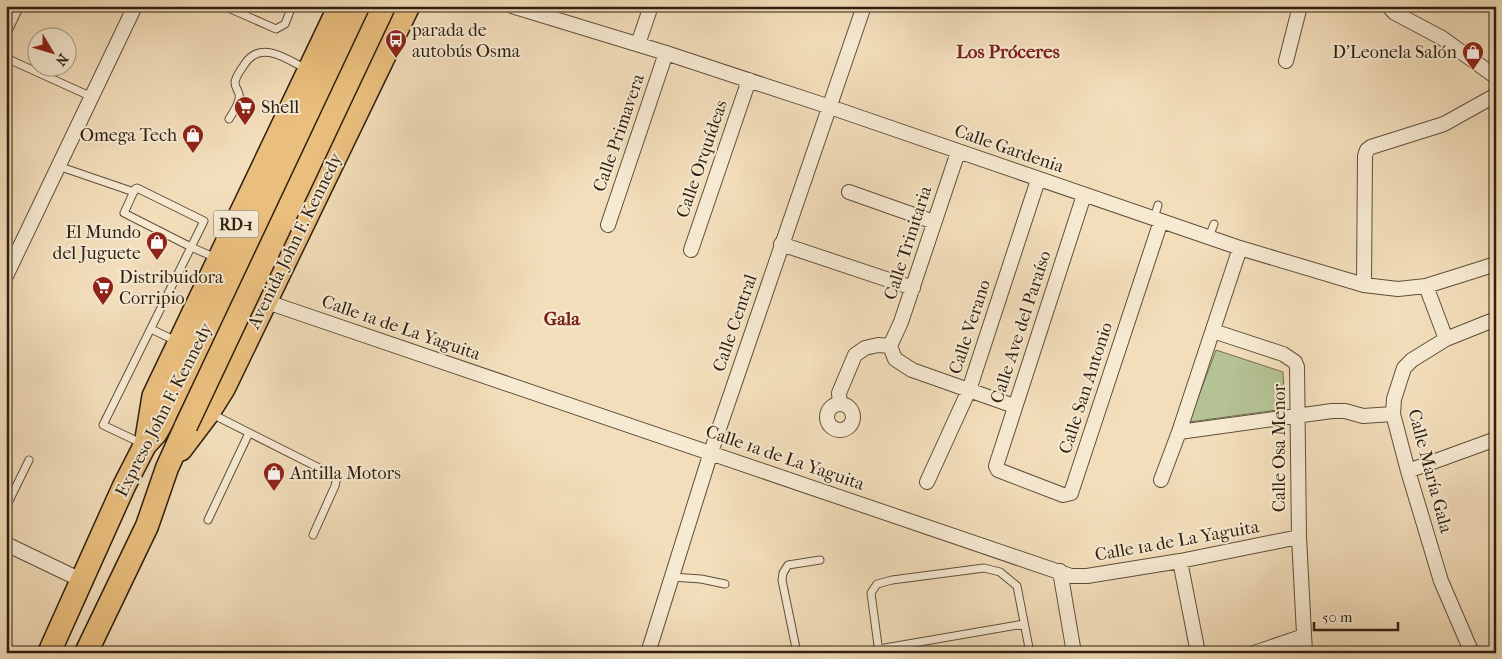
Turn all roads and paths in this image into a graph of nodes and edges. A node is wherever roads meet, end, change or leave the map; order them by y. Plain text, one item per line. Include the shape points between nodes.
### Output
1 (16, 6) edge
2 (134, 6) edge
3 (224, 6) edge
4 (292, 6) edge
5 (339, 6) edge
6 (347, 6) edge
7 (361, 6) edge
8 (383, 6) edge
9 (409, 6) edge
10 (512, 6) edge
11 (651, 6) edge
12 (864, 6) edge
13 (1300, 6) edge
14 (1388, 6) edge
15 (6, 27) edge
16 (329, 29) junction
17 (638, 44) junction
18 (387, 52) junction
19 (666, 53) junction
20 (6, 58) edge
21 (1286, 61) dead end
22 (309, 70) junction
23 (1496, 77) edge
24 (749, 80) junction
25 (1496, 95) edge
26 (92, 97) junction
27 (830, 107) junction
28 (229, 119) dead end
29 (958, 152) junction
30 (58, 166) junction
31 (1038, 180) junction
32 (134, 192) junction
33 (849, 192) dead end
34 (1084, 195) junction
35 (1158, 215) junction
36 (934, 222) junction
37 (608, 225) dead end
38 (781, 244) junction
39 (191, 247) junction
40 (1240, 248) junction
41 (691, 250) dead end
42 (219, 259) junction
43 (1496, 264) edge
44 (6, 276) edge
45 (1364, 285) junction
46 (1426, 286) junction
47 (913, 288) junction
48 (267, 302) junction
49 (1496, 319) edge
50 (151, 329) junction
51 (1213, 331) junction
52 (1446, 339) junction
53 (179, 342) junction
54 (890, 346) junction
55 (969, 390) junction
56 (840, 404) dead end
57 (1014, 406) junction
58 (209, 413) junction
59 (1393, 414) junction
60 (1297, 415) junction
61 (1179, 432) junction
62 (250, 433) junction
63 (1496, 439) edge
64 (145, 445) junction
65 (711, 452) junction
66 (29, 460) dead end
67 (167, 468) junction
68 (998, 470) joint
69 (1408, 471) junction
70 (1161, 480) dead end
71 (927, 482) dead end
72 (6, 507) edge
73 (208, 520) dead end
74 (313, 535) dead end
75 (1299, 538) junction
76 (6, 544) edge
77 (820, 560) dead end
78 (1180, 561) junction
79 (1060, 571) junction
80 (672, 578) junction
81 (81, 580) junction
82 (725, 584) dead end
83 (1024, 624) junction
84 (1304, 636) junction
85 (879, 651) edge
86 (49, 653) edge
87 (86, 653) edge
88 (648, 653) edge
89 (796, 653) edge
90 (1030, 653) edge
91 (1074, 653) edge
92 (1198, 653) edge
93 (1254, 653) edge
94 (1305, 653) edge
95 (1472, 653) edge

1 - 15 street
2 - 26 street
3 - 4 lane via 276,30 285,24
5 - 16 main road, RD-1
6 - 16 main road
7 - 64 highway, Expreso John F. Kennedy / RD-1 via 164,417
8 - 18 main road via 390,19
8 - 67 highway, Expreso John F. Kennedy / RD-1, bridge
9 - 18 main road, Avenida John F. Kennedy
10 - 17 street, Calle Gardenia
11 - 17 street
12 - 27 street, Calle Central
13 - 21 street
14 - 23 street via 1442,38
16 - 22 main road, RD-1
17 - 19 street, Calle Gardenia
18 - 48 main road, Avenida John F. Kennedy
19 - 24 street, Calle Gardenia
19 - 37 street, Calle Primavera
20 - 26 lane
22 - 28 lane via 277,53 252,56 236,78 239,101
22 - 42 main road, RD-1
24 - 27 street, Calle Gardenia
24 - 41 street, Calle Orquídeas
25 - 45 street via 1444,124 1366,150
26 - 30 street
27 - 29 street, Calle Gardenia
27 - 38 street, Calle Central
29 - 31 street, Calle Gardenia
29 - 36 street, Calle Trinitaria
30 - 32 lane
30 - 44 street
31 - 34 street, Calle Gardenia
31 - 55 street, Calle Verano
32 - 39 lane via 124,213
32 - 39 lane via 137,188 204,221
33 - 36 street
34 - 35 street, Calle Gardenia
34 - 57 street, Calle Ave del Paraíso
35 - 40 street, Calle Gardenia via 1211,230
35 - 68 street, Calle San Antonio via 1071,493 1063,495
36 - 47 street, Calle Trinitaria
38 - 47 street
38 - 65 street, Calle Central
39 - 42 lane
39 - 50 lane
40 - 45 street, Calle Gardenia
40 - 51 street
42 - 53 main road, RD-1
43 - 46 street, Calle Gardenia
45 - 46 street, Calle Gardenia via 1398,289
46 - 52 street
47 - 54 street, Calle Trinitaria
48 - 58 main road, Avenida John F. Kennedy
48 - 65 street, Calle 1a de La Yaguita
49 - 52 street, Calle María Gala
50 - 53 lane
50 - 64 lane via 103,425
51 - 60 street, Calle Osa Menor via 1283,354 1295,362
51 - 61 street
52 - 59 street, Calle María Gala via 1404,368 1394,399
53 - 64 main road, RD-1 via 154,396
54 - 55 street via 895,358 912,370
54 - 56 street via 865,348 855,355 839,393
55 - 57 street
55 - 71 street, Calle Verano
57 - 68 street, Calle Ave del Paraíso via 996,466
58 - 62 lane
58 - 67 main road, Avenida John F. Kennedy
59 - 60 street via 1362,416 1332,411
59 - 69 street, Calle María Gala
60 - 61 street
60 - 75 street, Calle Osa Menor
61 - 70 street
62 - 73 lane
62 - 74 lane via 338,476
63 - 69 street
64 - 81 highway, Expreso John F. Kennedy / RD-1
65 - 79 street, Calle 1a de La Yaguita
65 - 80 street, Calle Central
66 - 72 lane
67 - 87 highway, Expreso John F. Kennedy / RD-1 via 147,526
69 - 95 street, Calle María Gala via 1441,581
75 - 78 street, Calle 1a de La Yaguita
75 - 84 street, Calle Osa Menor
76 - 81 street
77 - 89 lane via 788,565 783,573
78 - 79 street, Calle 1a de La Yaguita via 1087,576 1071,576
78 - 92 street
79 - 91 street
80 - 82 lane
80 - 88 street, Calle Central
81 - 86 highway, Expreso John F. Kennedy / RD-1
83 - 85 lane
83 - 85 lane via 1017,586 1000,572 984,568 892,580 877,584 871,593
83 - 90 lane
84 - 93 street
84 - 94 street, Calle Osa Menor

